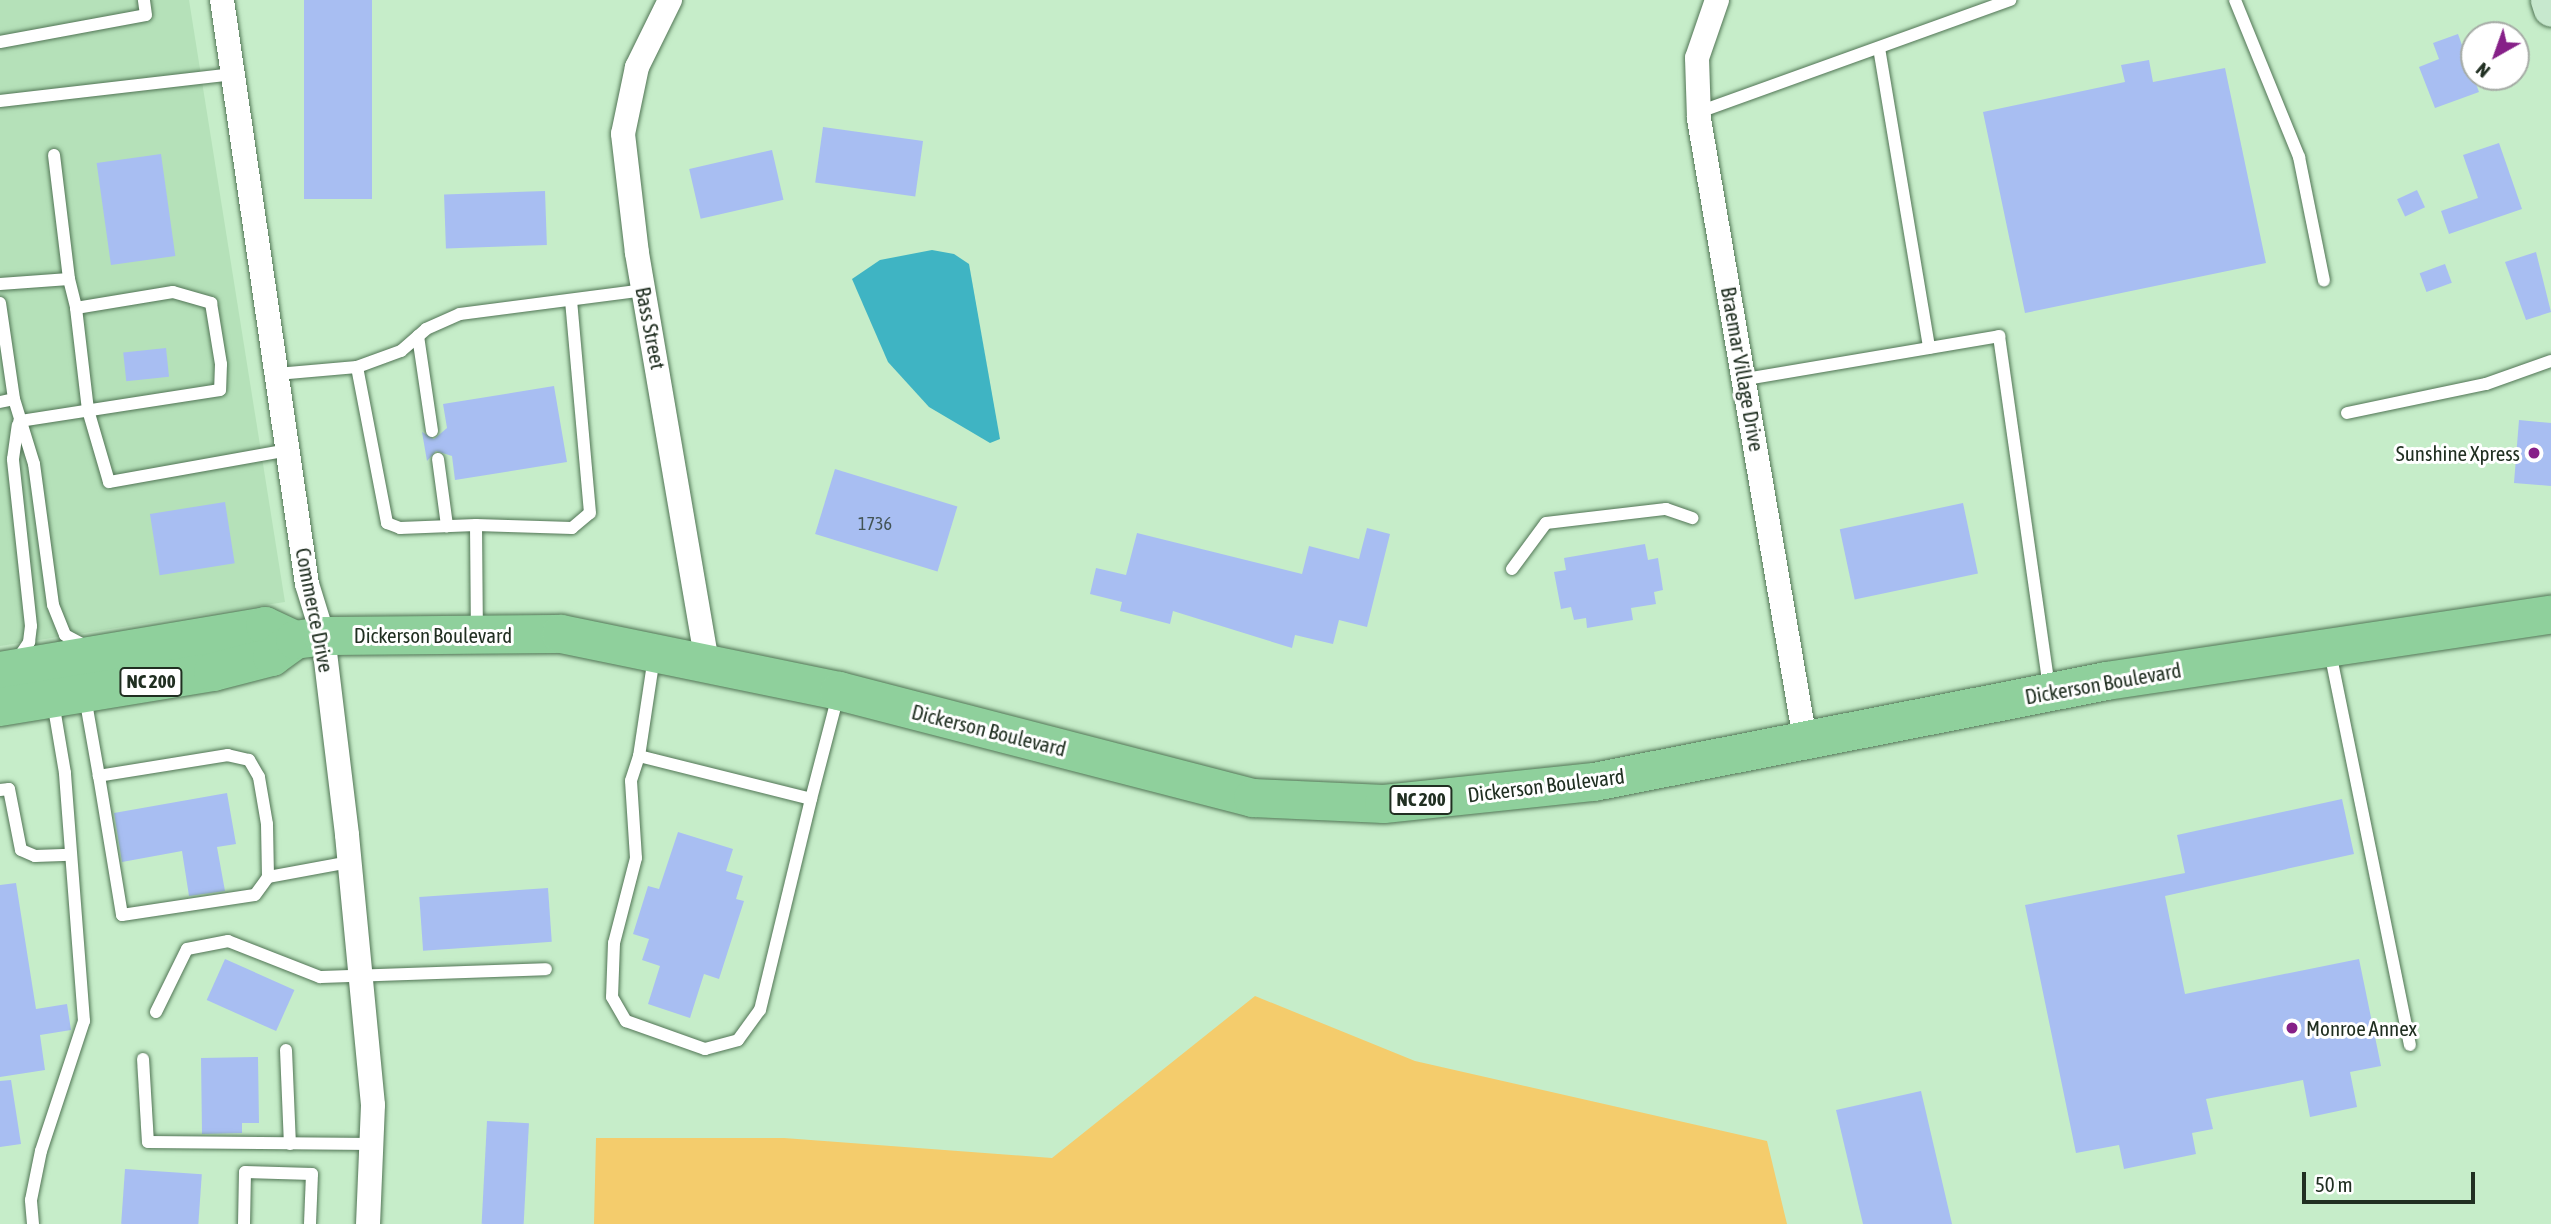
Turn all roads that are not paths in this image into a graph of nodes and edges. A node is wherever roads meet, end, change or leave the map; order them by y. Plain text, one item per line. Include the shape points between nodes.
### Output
1 (144, 0) edge
2 (222, 0) edge
3 (670, 0) edge
4 (1717, 0) edge
5 (2010, 0) edge
6 (2235, 0) edge
7 (2548, 0) edge
8 (2551, 9) edge
9 (0, 42) edge
10 (1879, 48) junction
11 (233, 75) junction
12 (0, 101) edge
13 (1699, 112) junction
14 (54, 155) dead end
15 (69, 279) junction
16 (2324, 281) dead end
17 (0, 284) edge
18 (644, 290) junction
19 (571, 301) junction
20 (0, 303) edge
21 (76, 308) junction
22 (418, 336) junction
23 (1929, 348) junction
24 (2551, 361) edge
25 (357, 367) junction
26 (276, 374) junction
27 (1746, 379) junction
28 (14, 399) junction
29 (0, 402) edge
30 (88, 410) junction
31 (2347, 413) dead end
32 (19, 421) junction
33 (432, 430) dead end
34 (288, 450) junction
35 (438, 459) dead end
36 (1692, 518) dead end
37 (476, 525) junction
38 (447, 526) junction
39 (1512, 569) dead end
40 (2551, 615) edge
41 (477, 635) junction
42 (309, 638) junction
43 (2329, 648) junction
44 (654, 652) junction
45 (101, 655) junction
46 (707, 663) junction
47 (5, 670) edge
48 (839, 691) junction
49 (2050, 691) junction
50 (69, 696) junction
51 (0, 707) edge
52 (1805, 740) junction
53 (639, 756) junction
54 (99, 776) junction
55 (0, 790) edge
56 (811, 799) junction
57 (69, 855) junction
58 (350, 862) junction
59 (268, 877) junction
60 (546, 969) dead end
61 (361, 976) junction
62 (156, 1012) dead end
63 (2410, 1045) dead end
64 (286, 1051) dead end
65 (143, 1059) dead end
66 (290, 1144) junction
67 (372, 1144) junction
68 (33, 1224) edge
69 (244, 1224) edge
70 (310, 1224) edge
71 (368, 1224) edge

1 - 9 lane via 146,15
2 - 11 street, Commerce Drive
3 - 18 street, Bass Street via 637,67 623,134
4 - 13 street, Braemar Village Drive via 1697,58
5 - 10 lane
6 - 16 lane via 2299,157
7 - 8 main road
10 - 13 lane
10 - 23 lane
11 - 12 lane
11 - 26 street, Commerce Drive
13 - 27 street, Braemar Village Drive
14 - 15 lane
15 - 17 lane
15 - 21 lane
18 - 19 lane
18 - 46 street, Bass Street
19 - 22 lane via 460,314
19 - 37 lane via 590,513 572,528
20 - 28 lane
21 - 30 lane
21 - 30 lane via 173,292 211,303 220,390
22 - 25 lane via 401,351
22 - 33 lane
23 - 27 lane
23 - 49 lane via 1999,336
24 - 31 lane via 2486,384
25 - 26 lane
25 - 38 lane via 387,523 400,528
26 - 34 street, Commerce Drive
27 - 52 street, Braemar Village Drive
28 - 29 lane
28 - 32 lane
30 - 32 lane
30 - 34 lane via 109,482
32 - 45 lane via 34,464 53,605 65,635
32 - 47 lane via 13,459 31,626 29,642
34 - 42 street, Commerce Drive via 307,584
35 - 38 lane
36 - 39 lane via 1666,509 1546,523
37 - 38 lane
37 - 41 lane
40 - 43 main road, Dickerson Boulevard / NC 200
41 - 42 main road, Dickerson Boulevard / NC 200
41 - 44 main road, Dickerson Boulevard / NC 200 via 561,634
42 - 45 main road, Dickerson Boulevard / NC 200 via 265,626
42 - 50 main road, NC 200 via 272,657 213,672
42 - 58 street, Commerce Drive
43 - 49 main road, Dickerson Boulevard / NC 200
43 - 63 lane
44 - 46 main road, Dickerson Boulevard / NC 200
44 - 53 lane
45 - 47 main road, Dickerson Boulevard / NC 200
46 - 48 main road, Dickerson Boulevard / NC 200
48 - 52 main road, Dickerson Boulevard / NC 200 via 1253,798 1384,804 1594,782
48 - 56 lane
49 - 52 main road, Dickerson Boulevard / NC 200
50 - 51 main road, NC 200
50 - 54 lane
50 - 57 lane
53 - 56 lane
53 - 56 lane via 631,781 636,859 614,943 612,997 626,1021 705,1049 738,1040 760,1010
54 - 59 lane via 228,755 249,760 258,777 267,824
54 - 59 lane via 122,915 256,895
55 - 57 lane via 9,789 21,850 35,856
57 - 68 lane via 84,1021 41,1151 31,1200
58 - 59 lane
58 - 61 street, Commerce Drive
60 - 61 lane
61 - 62 lane via 320,977 228,941 187,948
61 - 67 street, Commerce Drive
64 - 66 lane
65 - 66 lane via 148,1142
66 - 67 lane
67 - 71 street, Commerce Drive
69 - 70 lane via 245,1172 312,1174

